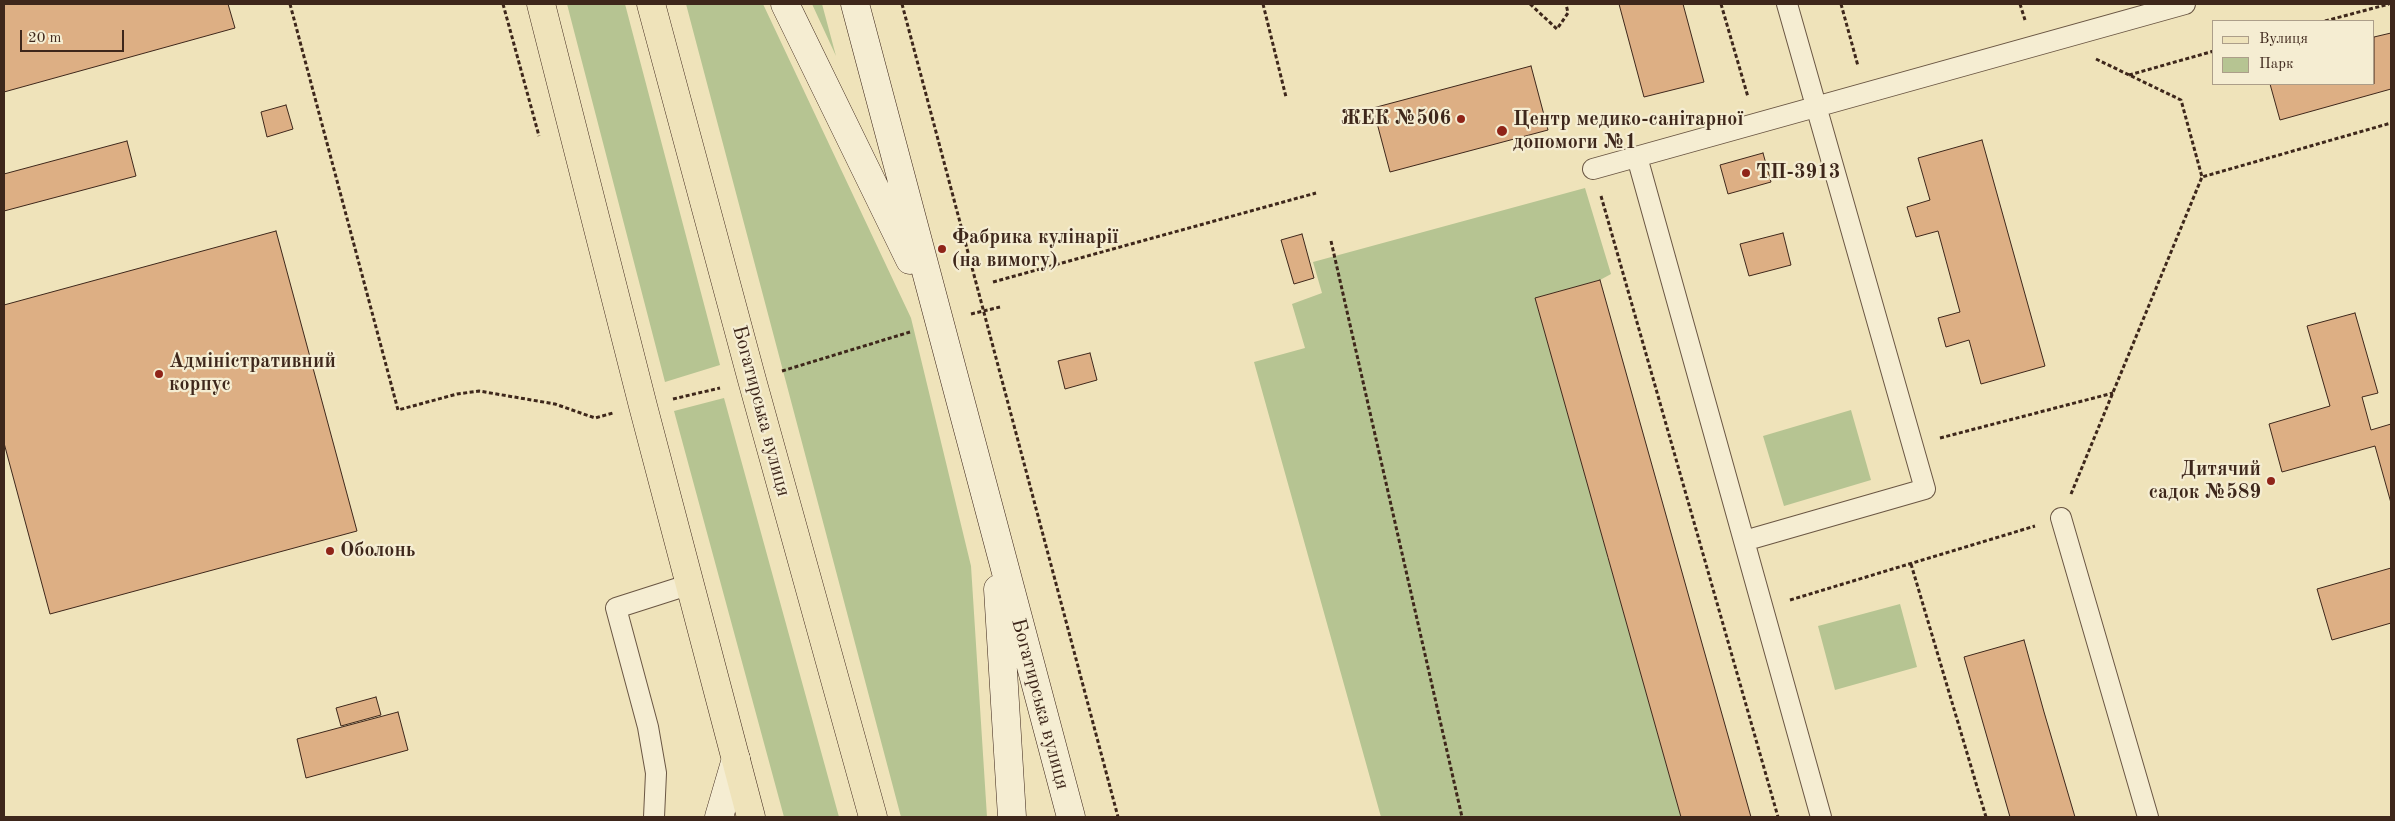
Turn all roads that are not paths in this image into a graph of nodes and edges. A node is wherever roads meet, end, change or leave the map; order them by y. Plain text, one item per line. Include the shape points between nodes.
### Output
1 (541, 4) edge
2 (651, 4) edge
3 (785, 4) edge
4 (855, 4) edge
5 (1787, 4) edge
6 (2185, 4) edge
7 (1816, 107) junction
8 (1636, 157) junction
9 (1593, 169) road end
10 (940, 322) junction
11 (2061, 518) road end
12 (994, 532) junction
13 (1744, 540) junction
14 (690, 584) junction
15 (736, 759) junction
16 (654, 817) edge
17 (719, 817) edge
18 (751, 817) edge
19 (873, 817) edge
20 (1012, 817) edge
21 (1071, 817) edge
22 (1822, 817) edge
23 (2148, 817) edge

1 - 14 main road
2 - 19 main road, Богатирська вулиця
3 - 10 main road
4 - 10 main road, Богатирська вулиця
5 - 7 lane
6 - 7 lane
7 - 8 lane
7 - 13 lane via 1926,489
8 - 9 lane
8 - 13 lane
10 - 12 main road, Богатирська вулиця
11 - 23 lane
12 - 20 main road, Богатирська вулиця
12 - 21 main road, Богатирська вулиця
13 - 22 lane
14 - 15 main road
14 - 16 lane via 616,608 648,727 656,774
15 - 17 main road
15 - 18 main road

